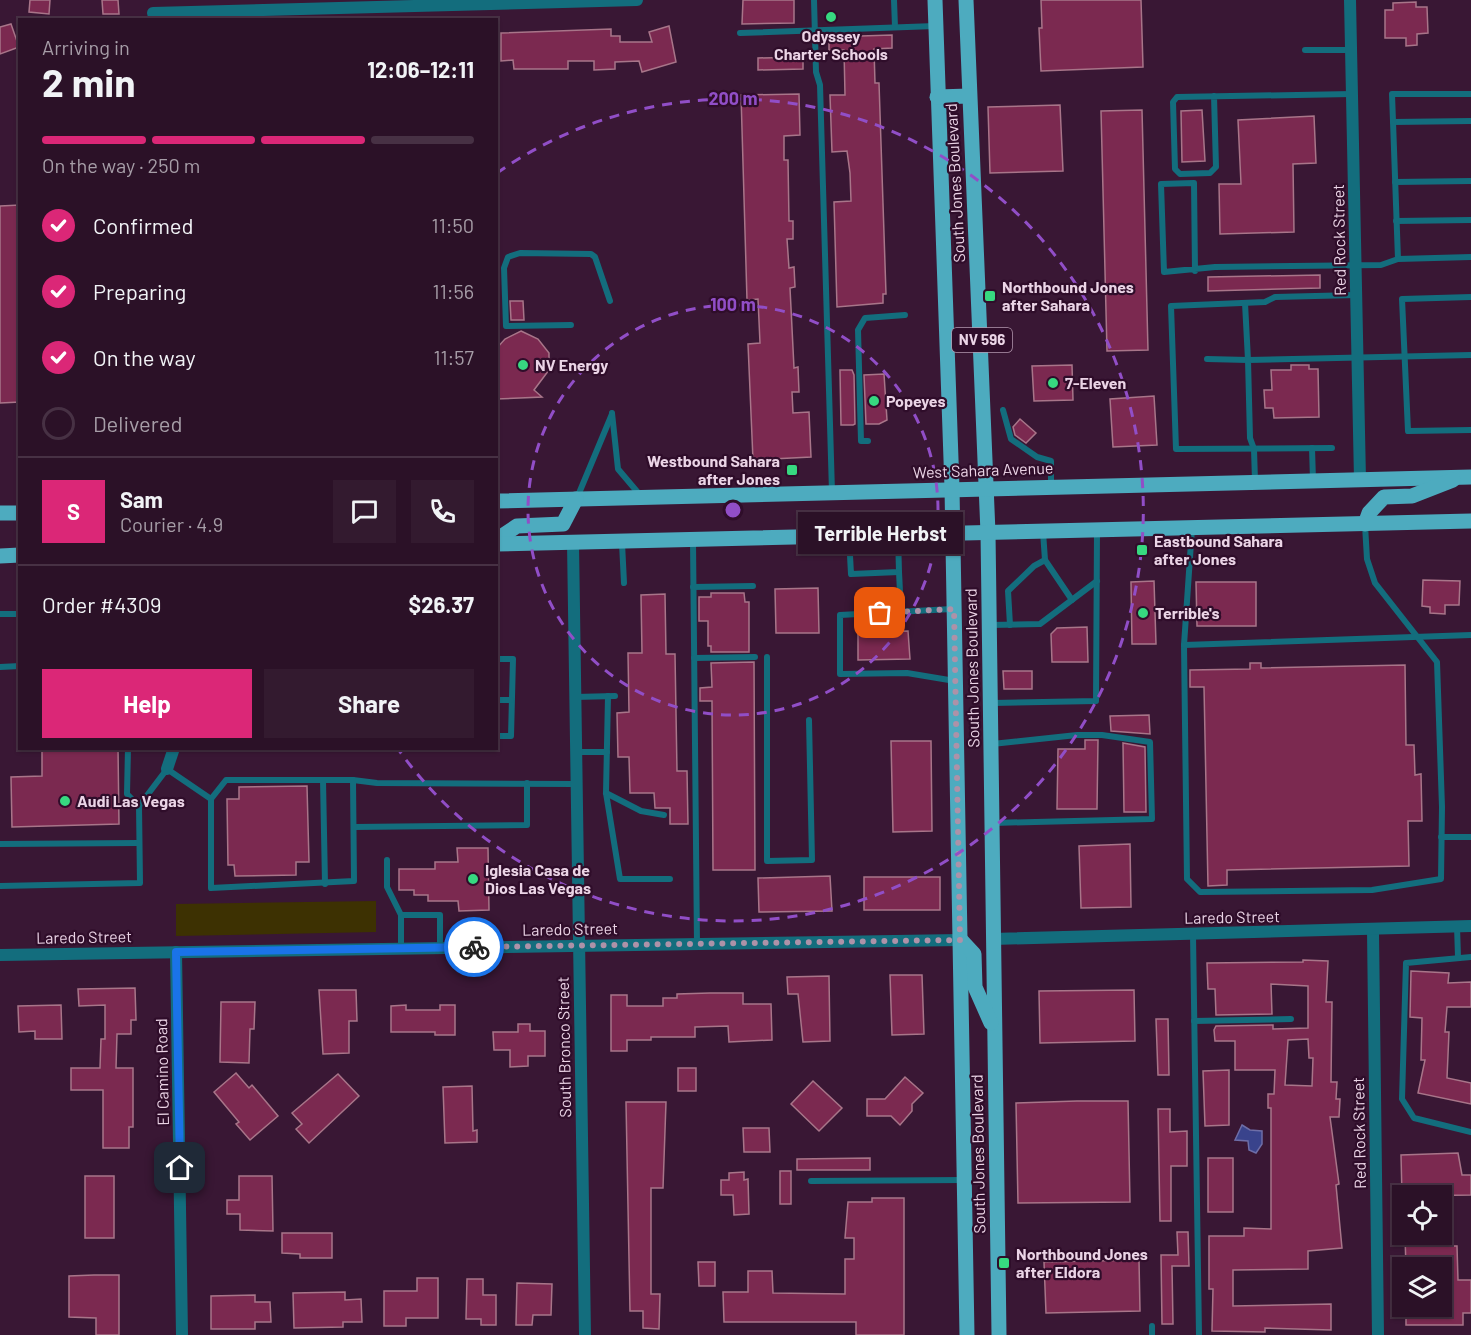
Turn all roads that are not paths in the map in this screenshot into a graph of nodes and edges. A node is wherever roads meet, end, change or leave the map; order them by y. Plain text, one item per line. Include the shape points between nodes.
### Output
1 (637, 0) edge
2 (814, 0) edge
3 (894, 0) edge
4 (935, 0) edge
5 (966, 0) edge
6 (1350, 0) edge
7 (153, 11) edge
8 (935, 26) junction
9 (895, 27) junction
10 (815, 30) junction
11 (740, 33) dead end
12 (1305, 50) dead end
13 (1351, 50) junction
14 (1352, 94) junction
15 (1471, 94) edge
16 (969, 96) junction
17 (1214, 96) junction
18 (937, 97) junction
19 (1471, 121) edge
20 (1393, 122) junction
21 (1471, 181) edge
22 (1395, 182) junction
23 (1471, 220) edge
24 (1396, 221) junction
25 (1471, 257) edge
26 (1398, 259) junction
27 (1356, 265) junction
28 (1195, 271) junction
29 (1356, 295) junction
30 (1471, 297) edge
31 (610, 301) dead end
32 (1245, 303) junction
33 (905, 315) dead end
34 (571, 326) dead end
35 (1471, 355) edge
36 (1405, 357) junction
37 (1358, 358) junction
38 (1207, 359) dead end
39 (1248, 360) junction
40 (1003, 410) dead end
41 (1471, 429) edge
42 (868, 441) dead end
43 (1312, 448) junction
44 (1332, 448) dead end
45 (1254, 449) junction
46 (1467, 477) edge
47 (1360, 479) junction
48 (1314, 480) junction
49 (1256, 482) junction
50 (1051, 487) junction
51 (952, 488) junction
52 (987, 488) junction
53 (832, 492) junction
54 (643, 497) junction
55 (576, 499) junction
56 (498, 501) edge
57 (0, 513) edge
58 (18, 513) edge
59 (1471, 521) edge
60 (1365, 524) junction
61 (1192, 528) junction
62 (1097, 530) junction
63 (1043, 531) junction
64 (952, 533) junction
65 (988, 533) junction
66 (898, 535) junction
67 (849, 536) junction
68 (498, 539) edge
69 (693, 540) junction
70 (622, 542) junction
71 (573, 543) junction
72 (498, 544) edge
73 (18, 555) edge
74 (0, 556) edge
75 (1045, 560) junction
76 (899, 572) junction
77 (1097, 581) junction
78 (624, 583) dead end
79 (753, 586) dead end
80 (693, 587) junction
81 (1072, 600) junction
82 (954, 609) junction
83 (901, 612) junction
84 (0, 614) edge
85 (18, 614) edge
86 (989, 625) junction
87 (1010, 625) junction
88 (1471, 635) edge
89 (1417, 636) junction
90 (1184, 645) junction
91 (755, 657) dead end
92 (767, 657) dead end
93 (694, 658) junction
94 (498, 659) edge
95 (18, 666) edge
96 (0, 667) edge
97 (955, 681) junction
98 (574, 697) junction
99 (498, 700) edge
100 (511, 700) junction
101 (991, 703) junction
102 (809, 720) dead end
103 (498, 736) edge
104 (991, 744) junction
105 (128, 750) edge
106 (173, 750) edge
107 (576, 752) junction
108 (607, 752) junction
109 (167, 769) junction
110 (323, 780) junction
111 (353, 780) junction
112 (527, 783) junction
113 (575, 784) junction
114 (606, 793) junction
115 (211, 799) junction
116 (139, 806) junction
117 (664, 815) dead end
118 (993, 823) junction
119 (354, 827) junction
120 (1441, 837) junction
121 (1471, 837) edge
122 (140, 843) junction
123 (0, 844) edge
124 (387, 860) dead end
125 (670, 879) dead end
126 (325, 884) junction
127 (0, 886) edge
128 (402, 915) junction
129 (1471, 926) edge
130 (1457, 927) junction
131 (1373, 931) junction
132 (1193, 935) junction
133 (993, 939) junction
134 (960, 940) junction
135 (697, 944) junction
136 (578, 946) junction
137 (441, 948) junction
138 (401, 949) junction
139 (176, 952) junction
140 (0, 955) edge
141 (1458, 957) junction
142 (1471, 957) edge
143 (1291, 1019) dead end
144 (1194, 1021) junction
145 (994, 1028) junction
146 (1471, 1132) edge
147 (964, 1180) junction
148 (811, 1181) dead end
149 (1152, 1326) dead end
150 (182, 1335) edge
151 (585, 1335) edge
152 (967, 1335) edge
153 (999, 1335) edge
154 (1152, 1335) edge
155 (1199, 1335) edge
156 (1378, 1335) edge

1 - 7 street
2 - 10 lane
3 - 9 lane
4 - 8 main road, South Jones Boulevard / NV 596
5 - 16 main road, South Jones Boulevard / NV 596
6 - 13 street, Red Rock Street
8 - 9 lane
8 - 18 main road, South Jones Boulevard / NV 596
9 - 10 lane
10 - 11 lane
10 - 53 lane
12 - 13 lane
13 - 14 street, Red Rock Street
14 - 17 lane
14 - 27 street, Red Rock Street
15 - 20 lane via 1392,94
16 - 18 main road
16 - 52 main road, South Jones Boulevard / NV 596
17 - 17 lane via 1177,97 1173,102 1175,169 1180,174 1210,174 1216,167
18 - 51 main road, South Jones Boulevard / NV 596
19 - 20 lane
20 - 22 lane
21 - 22 lane
22 - 24 lane
23 - 24 lane
24 - 26 lane
25 - 26 lane
26 - 27 lane via 1381,265
27 - 28 lane via 1215,267
27 - 29 street, Red Rock Street
28 - 28 lane via 1164,272 1161,184 1194,183
29 - 32 lane via 1275,297
29 - 37 street, Red Rock Street
30 - 36 lane via 1402,299
31 - 34 lane via 591,254 520,253 508,257 504,268 506,326
32 - 39 lane
32 - 45 lane via 1171,306 1175,446 1178,450
33 - 42 lane via 865,318 858,330 861,441
35 - 36 lane
36 - 37 lane
36 - 41 lane via 1408,431
37 - 39 lane
37 - 47 street, Red Rock Street
38 - 39 lane
39 - 45 lane via 1250,438
40 - 50 lane via 1011,439 1037,457 1051,461
43 - 44 lane
43 - 45 lane
43 - 48 lane
45 - 49 lane
46 - 47 main road, West Sahara Avenue
46 - 60 main road via 1412,496 1384,497
47 - 48 main road, West Sahara Avenue
48 - 49 main road, West Sahara Avenue
49 - 50 main road, West Sahara Avenue
50 - 52 main road, West Sahara Avenue
51 - 52 main road, West Sahara Avenue
51 - 53 main road, West Sahara Avenue
51 - 64 main road, South Jones Boulevard / NV 596
52 - 65 main road, South Jones Boulevard / NV 596
53 - 54 main road, West Sahara Avenue
54 - 55 main road, West Sahara Avenue
54 - 55 lane via 618,470 612,413
55 - 56 main road, West Sahara Avenue
55 - 68 main road via 563,524 517,526
57 - 58 main road
59 - 60 main road
60 - 61 main road
60 - 89 lane via 1370,573
61 - 62 main road
61 - 90 lane
62 - 63 main road
62 - 77 lane
63 - 65 main road
63 - 75 lane
64 - 65 main road
64 - 66 main road
64 - 82 main road, South Jones Boulevard
65 - 86 main road, South Jones Boulevard
66 - 67 main road
66 - 76 lane
67 - 69 main road
67 - 76 lane via 850,574
69 - 70 main road
69 - 80 lane
70 - 71 main road
70 - 78 lane
71 - 72 main road
71 - 98 street, South Bronco Street
73 - 74 main road
75 - 81 lane
75 - 87 lane via 1008,591
76 - 83 lane
77 - 81 lane
77 - 101 lane via 1096,701
79 - 80 lane
80 - 93 lane
81 - 87 lane via 1040,624
82 - 83 lane
82 - 97 main road, South Jones Boulevard
83 - 97 lane via 840,615 840,674 907,673
84 - 85 lane
86 - 87 lane
86 - 101 main road, South Jones Boulevard
88 - 89 lane
89 - 90 lane
89 - 120 lane via 1437,662
90 - 120 lane via 1187,879 1200,892 1372,890 1441,879
91 - 93 lane
92 - 102 lane via 767,861 812,860
93 - 135 lane
94 - 100 lane via 513,659
95 - 96 lane
97 - 134 main road, South Jones Boulevard
98 - 107 street, South Bronco Street
98 - 108 lane via 611,696
99 - 100 lane
100 - 103 lane via 510,736
101 - 104 main road, South Jones Boulevard
104 - 118 main road, South Jones Boulevard
104 - 118 lane via 1077,735 1150,742 1151,775 1152,819
105 - 116 lane via 128,794
106 - 109 street
107 - 108 lane
107 - 113 street, South Bronco Street
108 - 114 lane
109 - 115 lane
109 - 116 lane
110 - 111 lane
110 - 115 lane via 226,780
110 - 126 lane
111 - 112 lane
111 - 119 lane
112 - 113 lane
112 - 119 lane via 527,825
113 - 136 street, South Bronco Street
114 - 117 lane via 641,811
114 - 125 lane via 620,879
115 - 126 lane via 211,888
116 - 122 lane
118 - 133 main road, South Jones Boulevard
119 - 126 lane via 354,881
120 - 121 lane
122 - 123 lane
122 - 127 lane via 140,884
124 - 128 lane via 387,887
128 - 137 lane via 441,915
128 - 138 lane
129 - 130 street, Laredo Street
130 - 131 street, Laredo Street
130 - 141 lane
131 - 132 street, Laredo Street
131 - 156 street, Red Rock Street
132 - 133 street, Laredo Street
132 - 144 lane
133 - 145 main road, South Jones Boulevard
134 - 135 street, Laredo Street
134 - 145 main road via 974,954 975,987
134 - 147 main road, South Jones Boulevard
135 - 136 street, Laredo Street
136 - 137 street, Laredo Street
136 - 151 street, South Bronco Street
137 - 138 street, Laredo Street
138 - 139 street, Laredo Street
139 - 140 street, Laredo Street
139 - 150 street, El Camino Road
141 - 142 lane
141 - 146 lane via 1406,963 1402,1099 1414,1118
143 - 144 lane
144 - 155 lane
145 - 153 main road, South Jones Boulevard
147 - 148 lane
147 - 152 main road, South Jones Boulevard
149 - 154 lane

